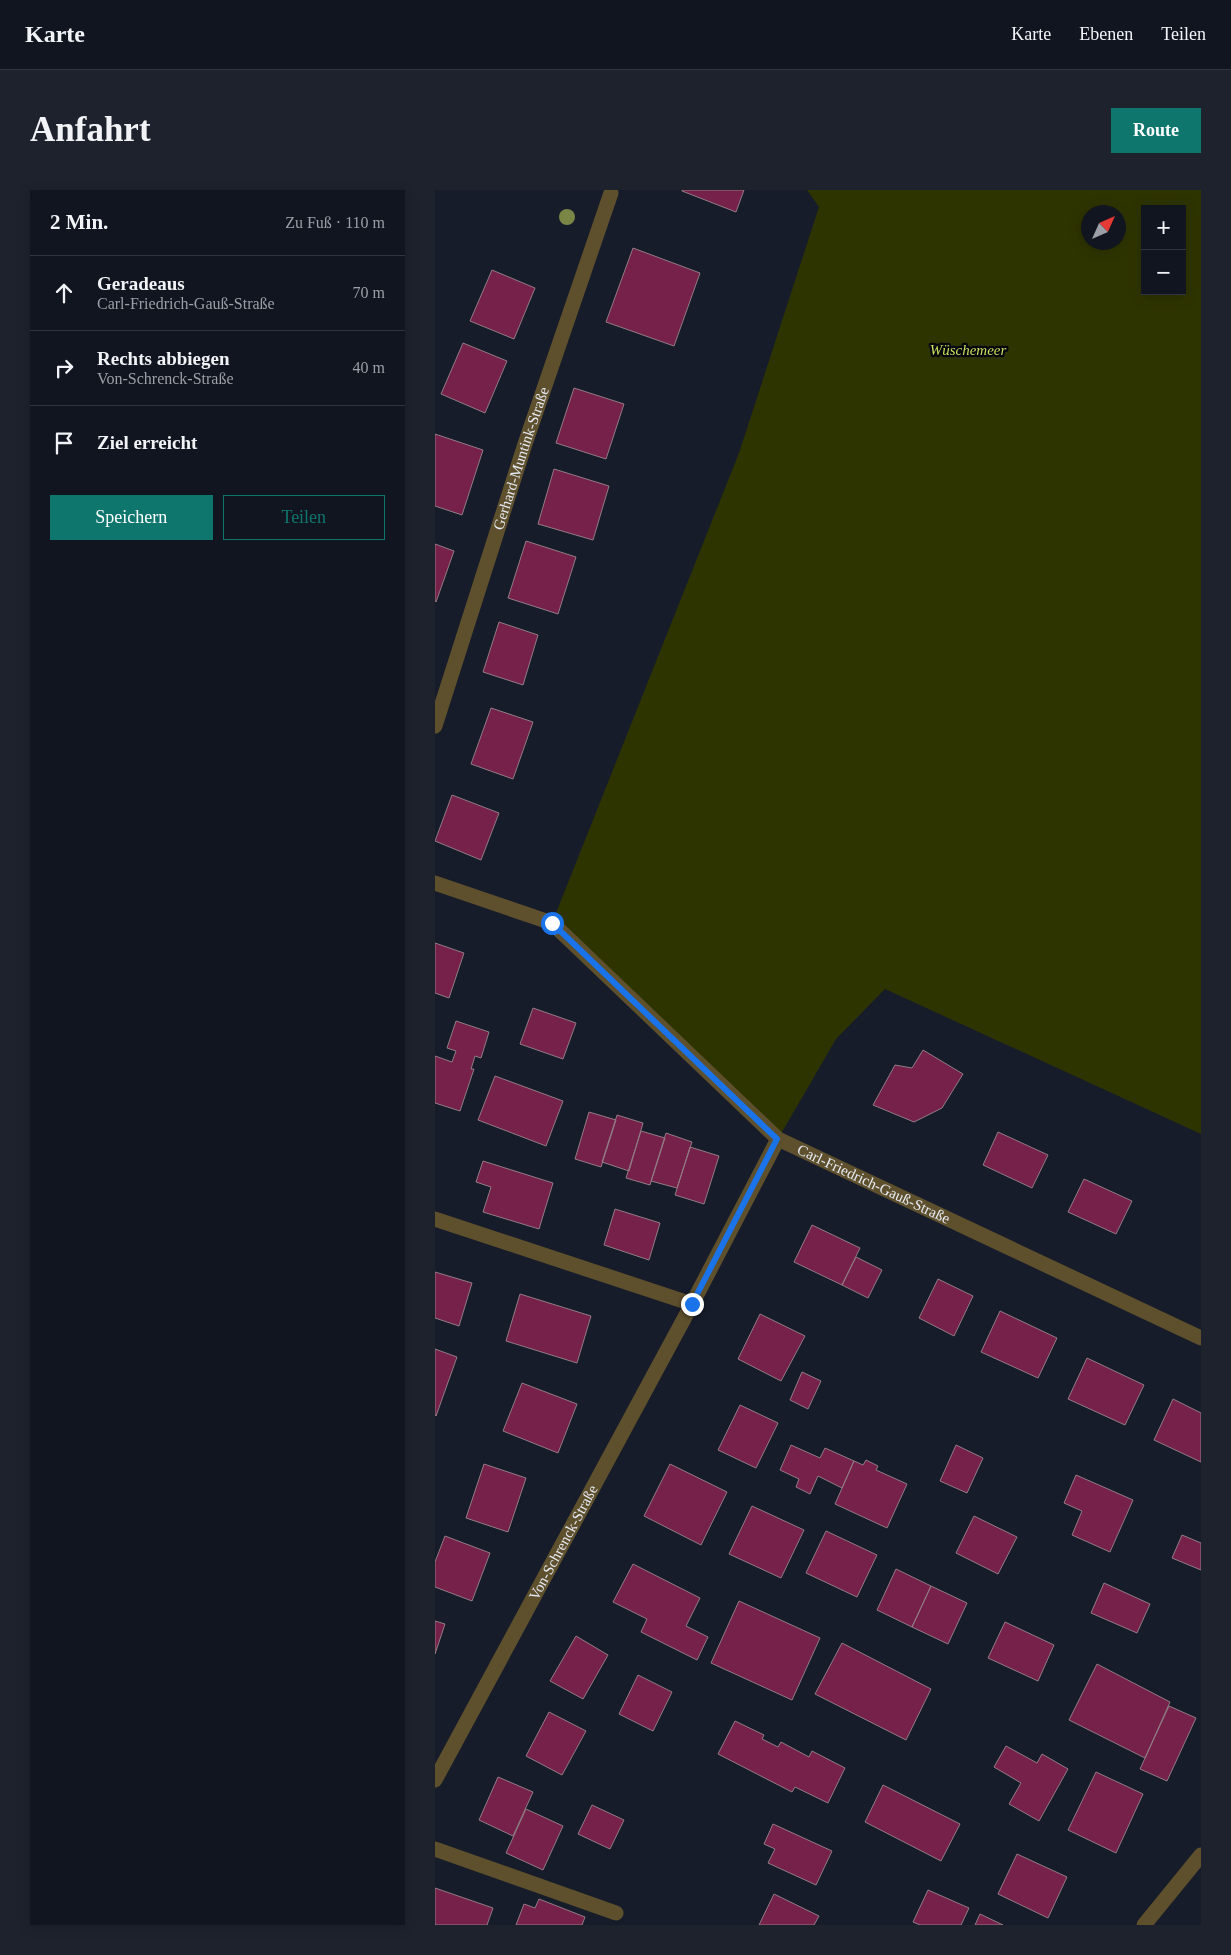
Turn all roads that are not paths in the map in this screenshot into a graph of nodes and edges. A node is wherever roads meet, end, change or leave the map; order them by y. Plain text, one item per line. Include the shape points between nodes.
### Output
1 (611, 193) dead end
2 (435, 726) edge
3 (435, 883) edge
4 (777, 1139) junction
5 (435, 1219) edge
6 (692, 1304) junction
7 (1201, 1338) edge
8 (435, 1780) edge
9 (435, 1849) edge
10 (1201, 1855) edge
11 (616, 1913) dead end
12 (1144, 1925) edge

1 - 2 street, Gerhard-Muntink-Straße
3 - 4 street, Carl-Friedrich-Gauß-Straße via 552,923
4 - 6 street, Von-Schrenck-Straße
4 - 7 street, Carl-Friedrich-Gauß-Straße
5 - 6 street
6 - 8 street, Von-Schrenck-Straße
9 - 11 street
10 - 12 street

